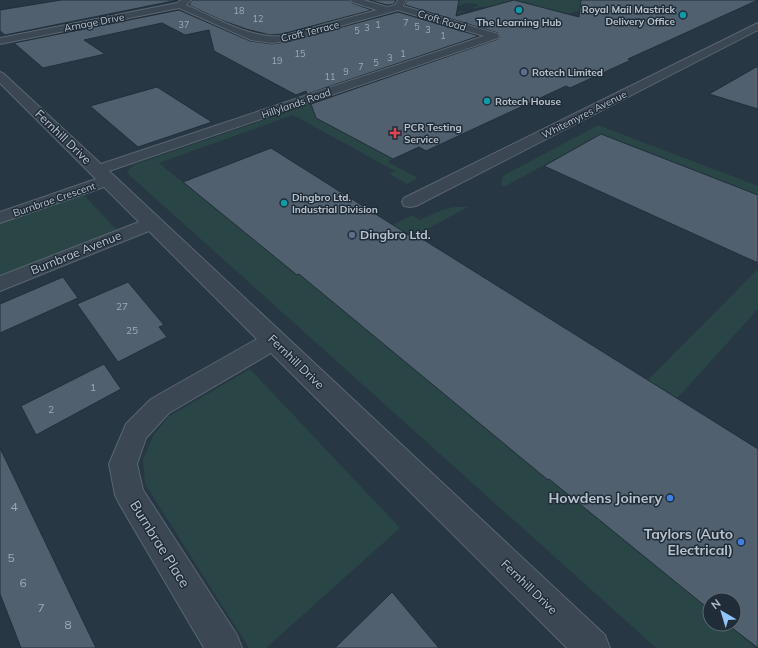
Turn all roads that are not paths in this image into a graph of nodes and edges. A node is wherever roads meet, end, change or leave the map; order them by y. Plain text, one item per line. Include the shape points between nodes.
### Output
1 (355, 0) edge
2 (184, 2) edge
3 (400, 4) edge
4 (387, 10) junction
5 (758, 26) edge
6 (494, 36) joint
7 (0, 41) edge
8 (0, 76) edge
9 (103, 175) junction
10 (410, 202) dead end
11 (0, 218) edge
12 (152, 223) junction
13 (0, 284) edge
14 (274, 341) junction
15 (224, 648) edge
16 (592, 648) edge

1 - 4 street
2 - 4 street, Croft Terrace via 262,40 282,39
2 - 7 street, Arnage Drive
3 - 4 street, Croft Terrace
3 - 6 street, Croft Road
5 - 10 street, Whitemyres Avenue
6 - 9 street, Hillylands Road
8 - 9 street, Fernhill Drive
9 - 11 street, Burnbrae Crescent
9 - 12 street, Fernhill Drive
12 - 13 street, Burnbrae Avenue
12 - 14 street, Fernhill Drive
14 - 15 street, Burnbrae Place via 160,406 135,432 123,464 130,495
14 - 16 street, Fernhill Drive

